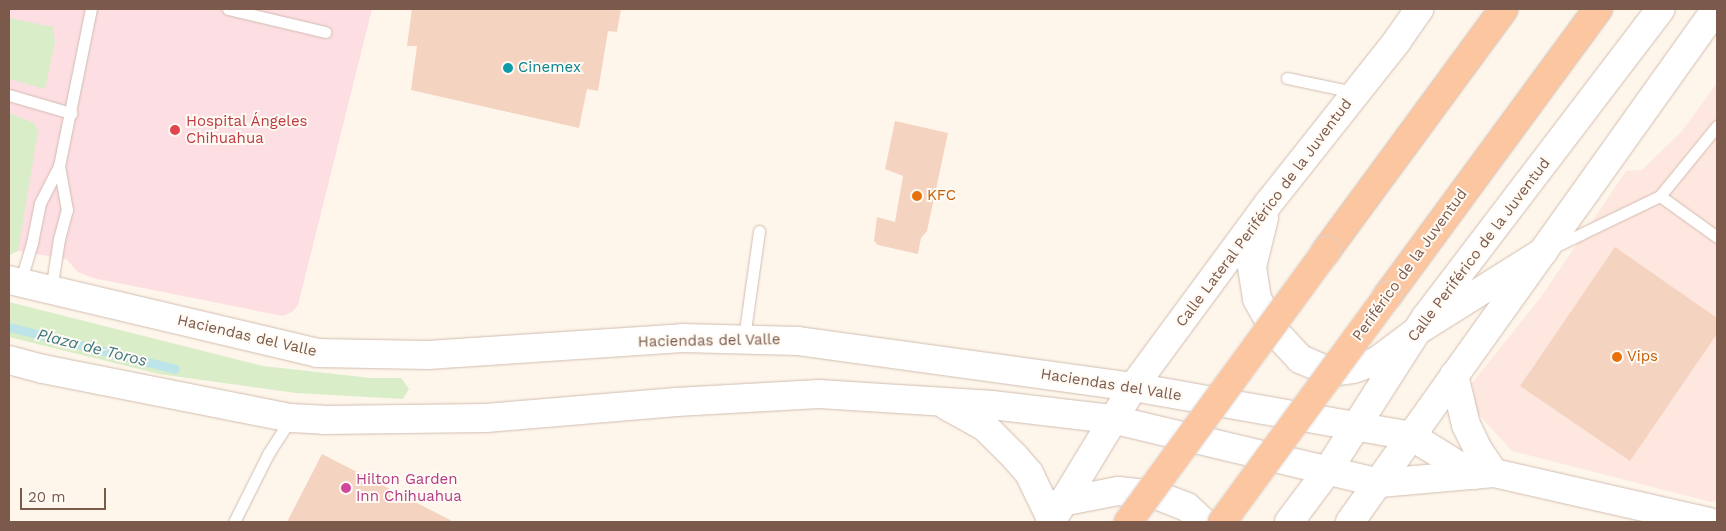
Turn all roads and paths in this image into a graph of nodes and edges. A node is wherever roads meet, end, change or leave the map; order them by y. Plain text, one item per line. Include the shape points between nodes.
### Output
1 (91, 9) edge
2 (228, 9) edge
3 (1419, 9) edge
4 (1504, 9) edge
5 (1598, 9) edge
6 (1661, 9) edge
7 (1716, 9) edge
8 (325, 32) dead end
9 (1288, 78) dead end
10 (1356, 93) junction
11 (9, 95) edge
12 (71, 113) junction
13 (1717, 126) edge
14 (59, 166) junction
15 (1660, 196) junction
16 (1268, 204) junction
17 (759, 231) dead end
18 (1717, 237) edge
19 (1543, 252) junction
20 (14, 281) edge
21 (51, 290) junction
22 (1417, 331) junction
23 (744, 338) junction
24 (9, 360) edge
25 (995, 368) junction
26 (1454, 374) junction
27 (1133, 387) junction
28 (937, 400) junction
29 (992, 406) junction
30 (290, 418) junction
31 (1111, 419) junction
32 (1355, 427) junction
33 (1411, 436) junction
34 (1328, 470) junction
35 (1484, 474) junction
36 (1380, 482) junction
37 (1055, 515) edge
38 (1646, 515) edge
39 (234, 522) edge
40 (1128, 522) edge
41 (1203, 522) edge
42 (1222, 522) edge
43 (1289, 522) edge
44 (1350, 522) edge
45 (1710, 522) edge

1 - 12 lane
2 - 8 lane
3 - 10 main road, Calle Lateral Periférico de la Juventud
4 - 40 highway, bridge
5 - 42 highway, Periférico de la Juventud, bridge
6 - 22 main road, Calle Periférico de la Juventud
7 - 19 main road
9 - 10 lane
10 - 16 main road, Calle Lateral Periférico de la Juventud
11 - 12 lane
12 - 14 lane
13 - 15 lane
14 - 20 lane via 40,204 32,243
14 - 21 lane via 67,210
15 - 18 lane
15 - 19 lane
16 - 22 main road via 1252,267 1257,299 1277,334 1300,359 1330,372 1352,369 1377,361
16 - 27 main road, Calle Lateral Periférico de la Juventud
17 - 23 lane
19 - 22 main road
19 - 26 main road
20 - 21 main road, Haciendas del Valle
21 - 23 main road, Haciendas del Valle via 317,353 428,355 682,338
22 - 32 main road, Calle Periférico de la Juventud
23 - 25 main road, Haciendas del Valle via 798,340
24 - 30 main road
25 - 27 main road, Haciendas del Valle
25 - 29 main road
26 - 33 main road
26 - 35 main road via 1466,425
27 - 31 main road, Calle Lateral Periférico de la Juventud
27 - 32 main road, Haciendas del Valle
28 - 29 main road
28 - 30 main road via 819,394 486,418
28 - 37 main road via 971,418 998,439 1029,473
29 - 31 main road
30 - 39 lane
31 - 34 main road
31 - 37 main road
32 - 33 main road, Haciendas del Valle
32 - 34 main road, Calle Periférico de la Juventud
33 - 35 main road
33 - 36 main road
34 - 36 main road
34 - 43 main road, Calle Periférico de la Juventud
35 - 36 main road
35 - 38 main road
36 - 44 main road
37 - 41 main road via 1118,491 1156,495 1187,507
38 - 45 main road

